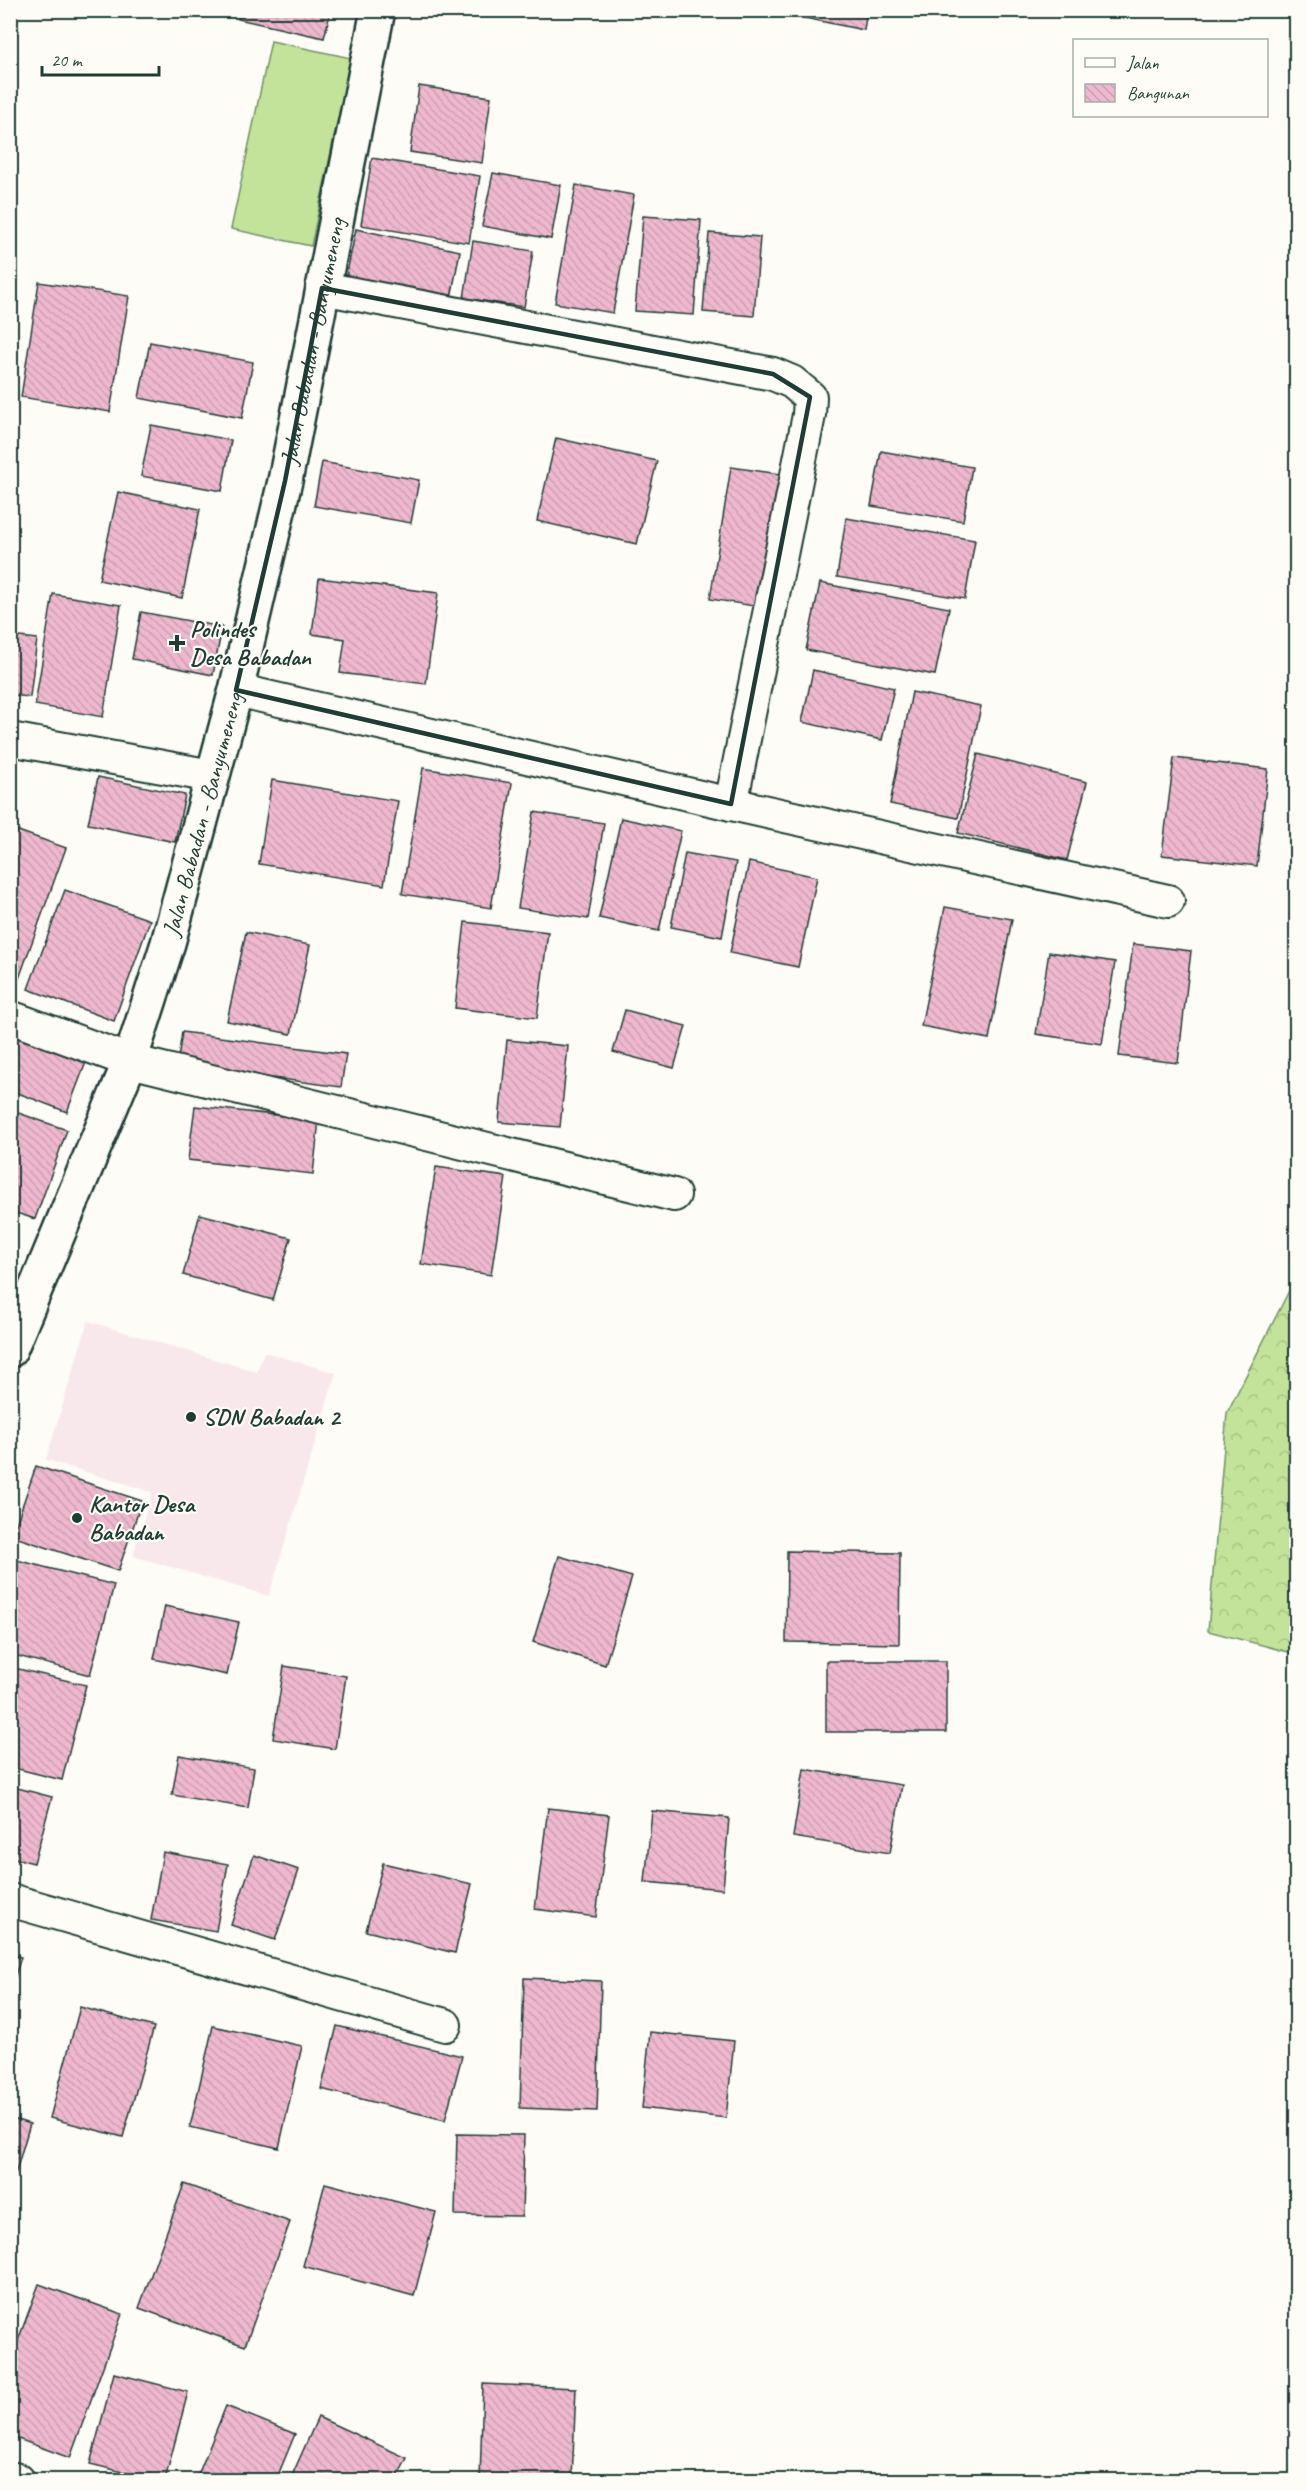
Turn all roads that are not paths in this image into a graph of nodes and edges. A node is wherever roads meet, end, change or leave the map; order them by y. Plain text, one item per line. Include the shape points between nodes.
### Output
1 (378, 10) edge
2 (322, 288) junction
3 (236, 690) junction
4 (10, 739) edge
5 (212, 776) junction
6 (730, 804) junction
7 (1168, 901) dead end
8 (10, 1017) edge
9 (130, 1061) junction
10 (674, 1196) dead end
11 (10, 1350) edge
12 (10, 1900) edge
13 (445, 2025) dead end
14 (10, 2478) edge
15 (18, 2481) edge

1 - 2 street, Jalan Babadan - Banyumeneng
2 - 3 street, Jalan Babadan - Banyumeneng via 285,481
2 - 6 street via 772,374 792,382 810,397
3 - 5 street, Jalan Babadan - Banyumeneng
3 - 6 street
4 - 5 street
5 - 9 street, Jalan Babadan - Banyumeneng via 168,943
6 - 7 street
8 - 9 street
9 - 10 street
9 - 11 street, Jalan Babadan - Banyumeneng
12 - 13 street
14 - 15 street

